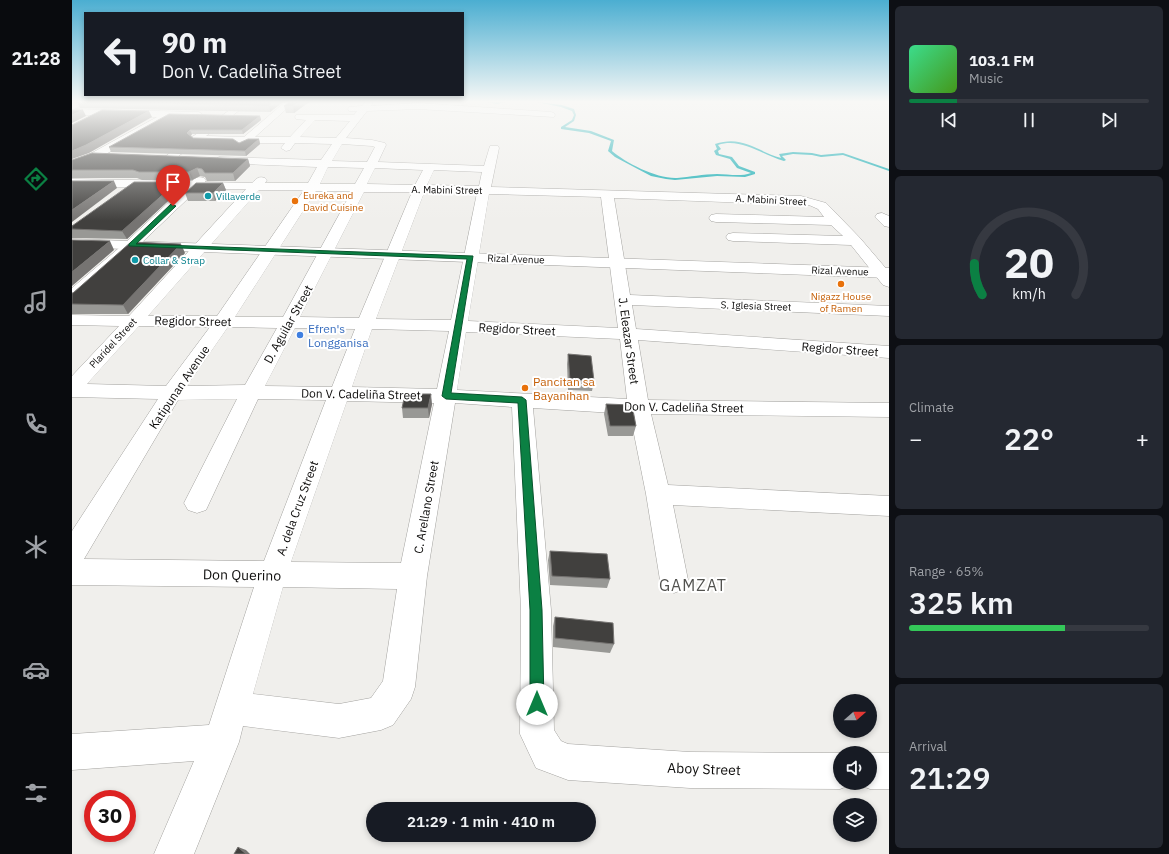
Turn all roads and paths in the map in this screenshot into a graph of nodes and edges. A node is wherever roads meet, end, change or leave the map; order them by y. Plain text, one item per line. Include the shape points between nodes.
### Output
1 (119, 142) edge
2 (190, 142) edge
3 (244, 142) edge
4 (292, 142) edge
5 (338, 142) edge
6 (353, 142) edge
7 (94, 156) junction
8 (117, 156) edge
9 (154, 158) edge
10 (168, 159) junction
11 (184, 159) edge
12 (207, 160) edge
13 (222, 160) junction
14 (274, 162) junction
15 (324, 164) junction
16 (372, 164) junction
17 (72, 165) edge
18 (430, 166) junction
19 (489, 169) junction
20 (72, 184) edge
21 (132, 185) junction
22 (194, 186) junction
23 (256, 186) junction
24 (312, 188) junction
25 (360, 188) junction
26 (419, 190) junction
27 (120, 194) edge
28 (607, 194) junction
29 (716, 218) dead end
30 (835, 221) junction
31 (733, 237) dead end
32 (855, 241) junction
33 (72, 243) edge
34 (131, 245) junction
35 (201, 248) junction
36 (271, 250) junction
37 (327, 252) junction
38 (394, 254) junction
39 (471, 257) junction
40 (617, 263) junction
41 (886, 276) edge
42 (72, 296) edge
43 (624, 300) junction
44 (889, 311) edge
45 (72, 320) edge
46 (134, 321) junction
47 (223, 321) junction
48 (287, 324) junction
49 (365, 325) junction
50 (458, 326) junction
51 (628, 335) junction
52 (889, 352) edge
53 (72, 389) edge
54 (250, 392) junction
55 (172, 393) junction
56 (339, 394) junction
57 (446, 396) junction
58 (522, 400) junction
59 (639, 407) junction
60 (889, 410) edge
61 (658, 494) junction
62 (197, 503) dead end
63 (889, 506) edge
64 (72, 555) edge
65 (72, 572) edge
66 (272, 576) junction
67 (413, 576) junction
68 (674, 580) dead end
69 (232, 708) junction
70 (221, 742) junction
71 (72, 752) edge
72 (833, 771) edge
73 (877, 771) edge
74 (889, 771) edge
75 (174, 854) edge

1 - 7 street
2 - 10 street
3 - 13 street
4 - 14 street, Plaridel Street
5 - 15 street, Katipunan Avenue
6 - 16 street, D. Aguilar Street via 381,145
7 - 8 street
7 - 17 street
9 - 10 street
10 - 11 street
10 - 21 street
12 - 13 street
13 - 14 street
13 - 22 street
14 - 15 street
14 - 23 street, Plaridel Street
15 - 16 street
15 - 24 street, Katipunan Avenue
16 - 18 street
16 - 25 street, D. Aguilar Street
18 - 19 street
18 - 26 street, A. dela Cruz Street
19 - 26 street, A. Mabini Street
19 - 28 street, A. Mabini Street
19 - 39 street, C. Arellano Street
20 - 21 street, A. Mabini Street
21 - 22 street, A. Mabini Street
21 - 27 street
22 - 23 street, A. Mabini Street
22 - 34 street
23 - 24 street, A. Mabini Street
23 - 35 street, Plaridel Street
24 - 25 street, A. Mabini Street
24 - 36 street, Katipunan Avenue
25 - 26 street, A. Mabini Street
25 - 37 street, D. Aguilar Street
26 - 38 street, A. dela Cruz Street
28 - 30 street, A. Mabini Street via 801,200 822,206
28 - 40 street, J. Eleazar Street
29 - 30 street
30 - 32 street
31 - 32 street
32 - 41 street
33 - 34 street, Rizal Avenue
34 - 35 street, Rizal Avenue
34 - 42 street
35 - 36 street, Rizal Avenue
35 - 46 street, Plaridel Street
36 - 37 street, Rizal Avenue
36 - 47 street, Katipunan Avenue
37 - 38 street, Rizal Avenue
37 - 48 street, D. Aguilar Street
38 - 39 street, Rizal Avenue
38 - 49 street, A. dela Cruz Street
39 - 40 street, Rizal Avenue
39 - 50 street, C. Arellano Street
40 - 41 street, Rizal Avenue
40 - 43 street, J. Eleazar Street
43 - 44 street, S. Iglesia Street
43 - 51 street, J. Eleazar Street
45 - 46 street, Regidor Street
46 - 47 street, Regidor Street
46 - 53 street, Plaridel Street
47 - 48 street, Regidor Street
47 - 55 street, Katipunan Avenue
48 - 49 street, Regidor Street
48 - 54 street, D. Aguilar Street
49 - 50 street, Regidor Street
49 - 56 street, A. dela Cruz Street
50 - 51 street, Regidor Street
50 - 57 street, C. Arellano Street
51 - 52 street, Regidor Street
51 - 59 street, J. Eleazar Street
53 - 55 street, Don V. Cadeliña Street
54 - 55 street, Don V. Cadeliña Street
54 - 56 street, Don V. Cadeliña Street
54 - 62 street, D. Aguilar Street
55 - 64 street, Katipunan Avenue
56 - 57 street, Don V. Cadeliña Street
56 - 66 street, A. dela Cruz Street
57 - 58 street, Don V. Cadeliña Street
57 - 67 street, C. Arellano Street
58 - 59 street, Don V. Cadeliña Street
58 - 72 street, Aboy Street via 536,610 537,734 550,755 568,762 690,770
59 - 60 street, Don V. Cadeliña Street
59 - 61 street, J. Eleazar Street
61 - 63 street
61 - 68 street, J. Eleazar Street
65 - 66 street, Don Querino
66 - 67 street, Don Querino
66 - 69 street, A. dela Cruz Street
67 - 69 street, C. Arellano Street via 400,687 381,713 339,721
69 - 70 street, A. dela Cruz Street
70 - 71 street
70 - 75 street, A. dela Cruz Street
73 - 74 street

